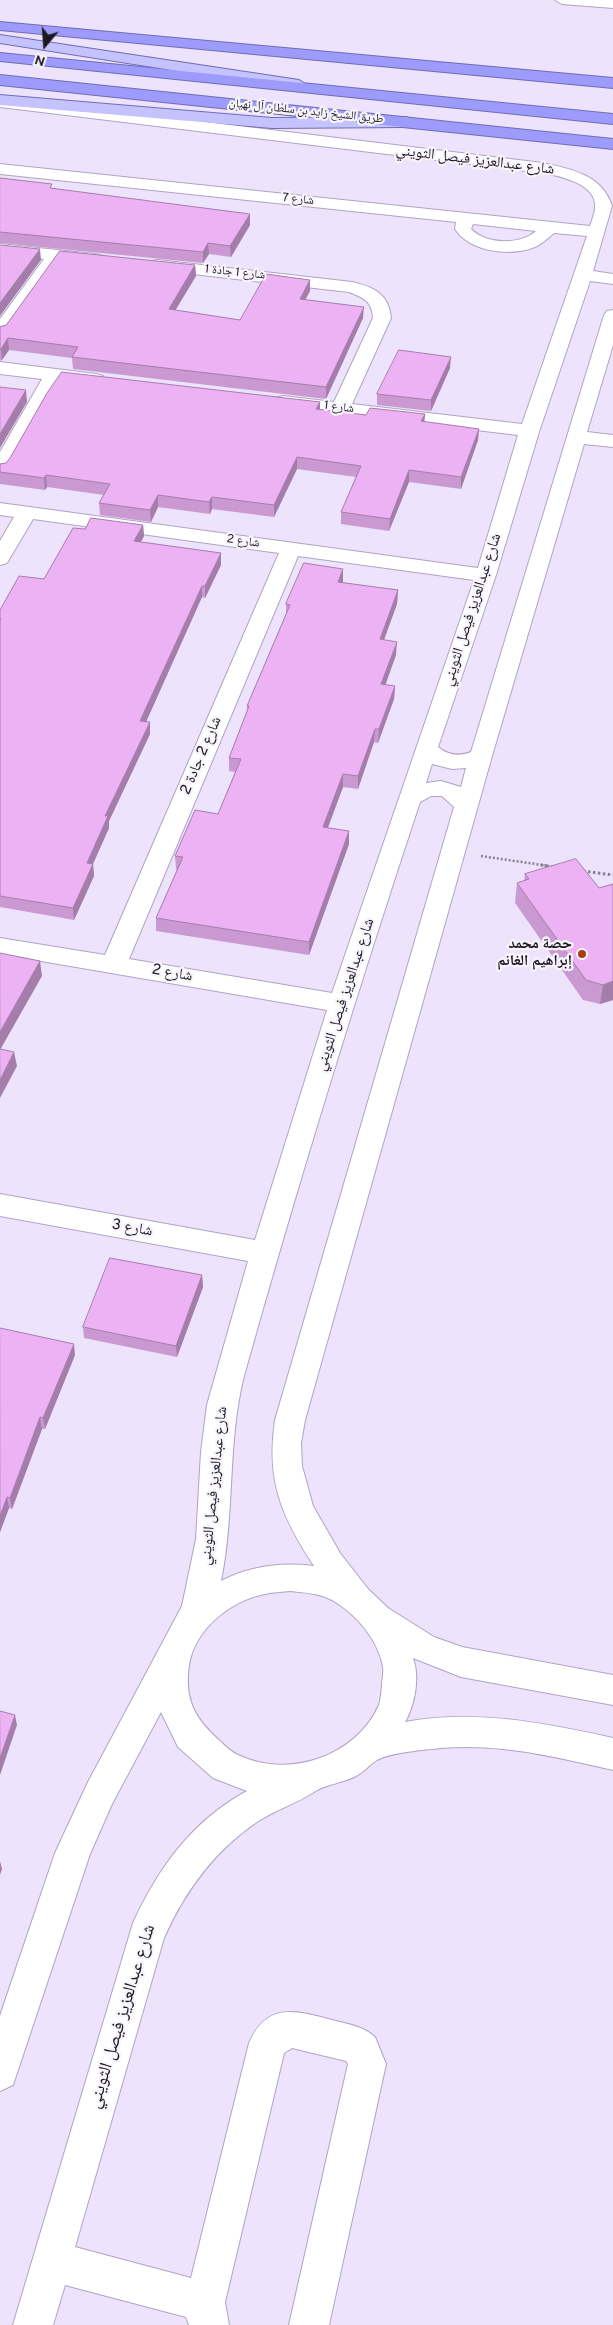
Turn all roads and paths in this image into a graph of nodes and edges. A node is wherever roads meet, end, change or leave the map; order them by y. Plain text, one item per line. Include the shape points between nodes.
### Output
1 (562, 0) edge
2 (613, 4) edge
3 (0, 26) edge
4 (0, 39) edge
5 (0, 57) edge
6 (0, 80) edge
7 (613, 83) edge
8 (355, 93) junction
9 (0, 101) edge
10 (613, 119) edge
11 (406, 122) junction
12 (613, 144) edge
13 (0, 169) edge
14 (608, 200) edge
15 (466, 218) junction
16 (550, 227) junction
17 (595, 232) junction
18 (0, 248) edge
19 (56, 254) junction
20 (114, 261) edge
21 (144, 264) edge
22 (582, 274) junction
23 (613, 279) edge
24 (613, 315) edge
25 (0, 332) edge
26 (0, 368) edge
27 (53, 375) junction
28 (113, 382) edge
29 (261, 399) edge
30 (341, 408) junction
31 (529, 431) junction
32 (577, 437) junction
33 (613, 441) edge
34 (0, 469) edge
35 (0, 509) edge
36 (27, 512) junction
37 (291, 548) junction
38 (0, 558) edge
39 (486, 575) junction
40 (426, 748) junction
41 (481, 756) junction
42 (410, 798) junction
43 (466, 806) junction
44 (453, 852) junction
45 (557, 867) edge
46 (575, 870) edge
47 (613, 875) edge
48 (0, 946) edge
49 (114, 964) junction
50 (343, 1004) junction
51 (0, 1205) edge
52 (264, 1253) junction
53 (368, 1609) junction
54 (194, 1618) junction
55 (175, 1652) junction
56 (613, 1690) edge
57 (372, 1745) junction
58 (613, 1754) edge
59 (312, 1779) junction
60 (0, 2072) edge
61 (51, 2261) junction
62 (207, 2313) edge
63 (32, 2325) edge
64 (309, 2325) edge

1 - 2 street
3 - 7 highway
4 - 8 main road
5 - 8 highway, طريق الشيخ زايد بن سلطان آل نهيان
6 - 11 highway, طريق الشيخ زايد بن سلطان آل نهيان
8 - 10 highway, طريق الشيخ زايد بن سلطان آل نهيان
9 - 11 main road via 272,123
9 - 14 street, شارع عبدالعزيز فيصل الثويني via 543,168 587,182
11 - 12 highway, طريق الشيخ زايد بن سلطان آل نهيان
13 - 15 street, شارع 7
14 - 17 street, شارع عبدالعزيز فيصل الثويني
15 - 16 street, شارع 7
15 - 16 street via 462,229 466,235 500,245 529,244
16 - 17 street, شارع 7
17 - 22 street, شارع عبدالعزيز فيصل الثويني
18 - 19 street
19 - 20 street
19 - 25 street
21 - 30 street, شارع 1 جادة 1 via 339,284 372,295 381,306 382,318
22 - 23 street
22 - 31 street, شارع عبدالعزيز فيصل الثويني
24 - 32 street
26 - 27 street
27 - 28 street
27 - 34 street
29 - 30 street, شارع 1
30 - 31 street, شارع 1
31 - 39 street, شارع عبدالعزيز فيصل الثويني
32 - 33 street
32 - 41 street
35 - 36 street, شارع 2
36 - 37 street, شارع 2
36 - 38 street
37 - 39 street, شارع 2
37 - 49 street, شارع 2 جادة 2
39 - 40 street, شارع عبدالعزيز فيصل الثويني
40 - 41 street via 433,756 457,763
40 - 42 street, شارع عبدالعزيز فيصل الثويني
41 - 43 street
42 - 43 street via 418,791 443,788 463,798
42 - 50 street, شارع عبدالعزيز فيصل الثويني
43 - 44 street
44 - 45 path
44 - 53 street via 293,1410 286,1447 293,1492 302,1518 328,1561
46 - 47 path
48 - 49 street, شارع 2
49 - 50 street, شارع 2
50 - 52 street, شارع عبدالعزيز فيصل الثويني
51 - 52 street, شارع 3
52 - 54 street, شارع عبدالعزيز فيصل الثويني via 221,1414 213,1532
53 - 54 street via 345,1591 326,1583 285,1577 243,1584 208,1604
53 - 56 street via 422,1647 461,1662
53 - 57 street via 392,1643 399,1685 389,1720
54 - 55 street
55 - 59 street via 171,1671 176,1708 187,1732 210,1757 228,1768 269,1781
55 - 60 street via 100,1793 73,1853
57 - 58 street via 411,1736 483,1732 515,1734
57 - 59 street via 354,1761
59 - 61 street, شارع عبدالعزيز فيصل الثويني via 261,1800 219,1828 178,1871 160,1901 146,1936
61 - 62 street
61 - 63 street, شارع عبدالعزيز فيصل الثويني
62 - 64 street via 268,2043 278,2033 292,2029 356,2045 362,2050 367,2064

